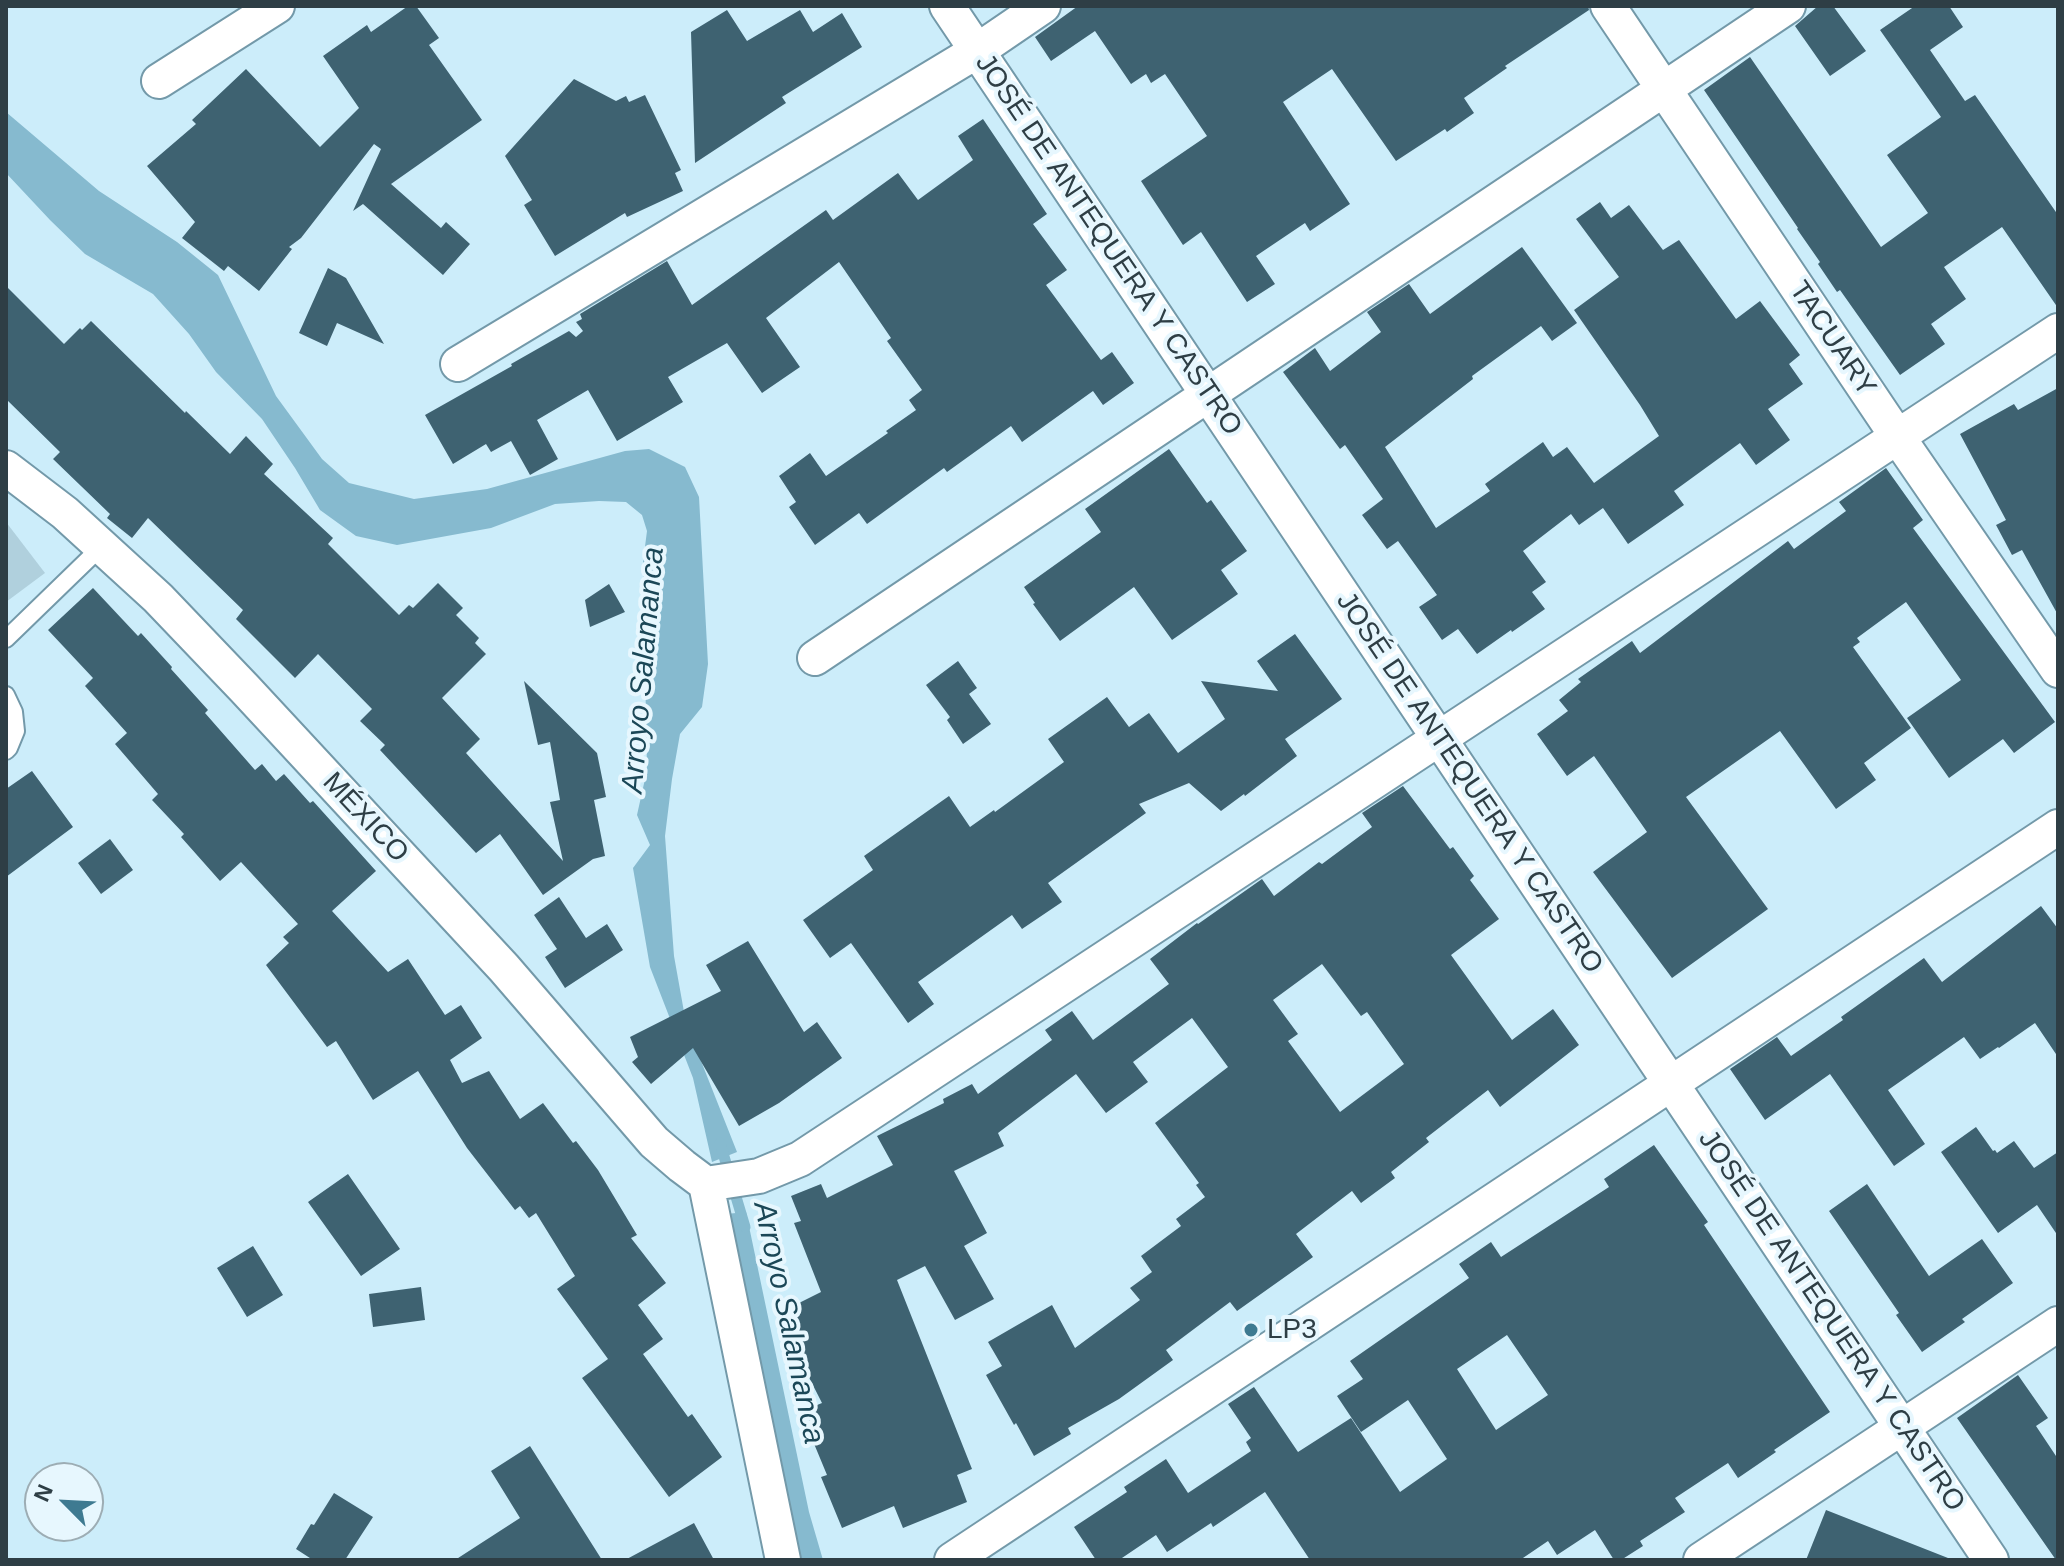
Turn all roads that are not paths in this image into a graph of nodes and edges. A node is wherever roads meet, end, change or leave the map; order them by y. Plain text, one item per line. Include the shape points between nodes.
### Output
1 (277, 6) edge
2 (947, 6) edge
3 (1043, 6) edge
4 (1608, 6) edge
5 (1788, 6) edge
6 (977, 51) junction
7 (159, 81) dead end
8 (1665, 90) junction
9 (2058, 331) edge
10 (458, 364) dead end
11 (1209, 396) junction
12 (1897, 436) junction
13 (6, 468) edge
14 (102, 546) junction
15 (6, 639) edge
16 (815, 658) dead end
17 (2058, 670) edge
18 (6, 695) edge
19 (1440, 739) junction
20 (6, 751) edge
21 (2058, 827) edge
22 (1671, 1083) junction
23 (713, 1183) junction
24 (2058, 1324) edge
25 (1901, 1426) junction
26 (783, 1560) edge
27 (952, 1560) edge
28 (1701, 1560) edge
29 (1991, 1560) edge

1 - 7 street
2 - 6 street, JOSÉ DE ANTEQUERA Y CASTRO
3 - 6 street
4 - 8 street, TACUARY
5 - 8 street
6 - 10 street
6 - 11 street, JOSÉ DE ANTEQUERA Y CASTRO
8 - 11 street
8 - 12 street, TACUARY
9 - 12 street
11 - 16 street
11 - 19 street, JOSÉ DE ANTEQUERA Y CASTRO
12 - 17 street, TACUARY
12 - 19 street
13 - 14 street, MÉXICO
14 - 15 lane
14 - 23 street, MÉXICO via 158,598 504,968 654,1142
18 - 20 lane via 16,731
19 - 22 street, JOSÉ DE ANTEQUERA Y CASTRO
19 - 23 street via 800,1159 759,1176
21 - 22 street
22 - 25 street, JOSÉ DE ANTEQUERA Y CASTRO
22 - 27 street
23 - 26 street
24 - 25 street
25 - 28 street
25 - 29 street, JOSÉ DE ANTEQUERA Y CASTRO

